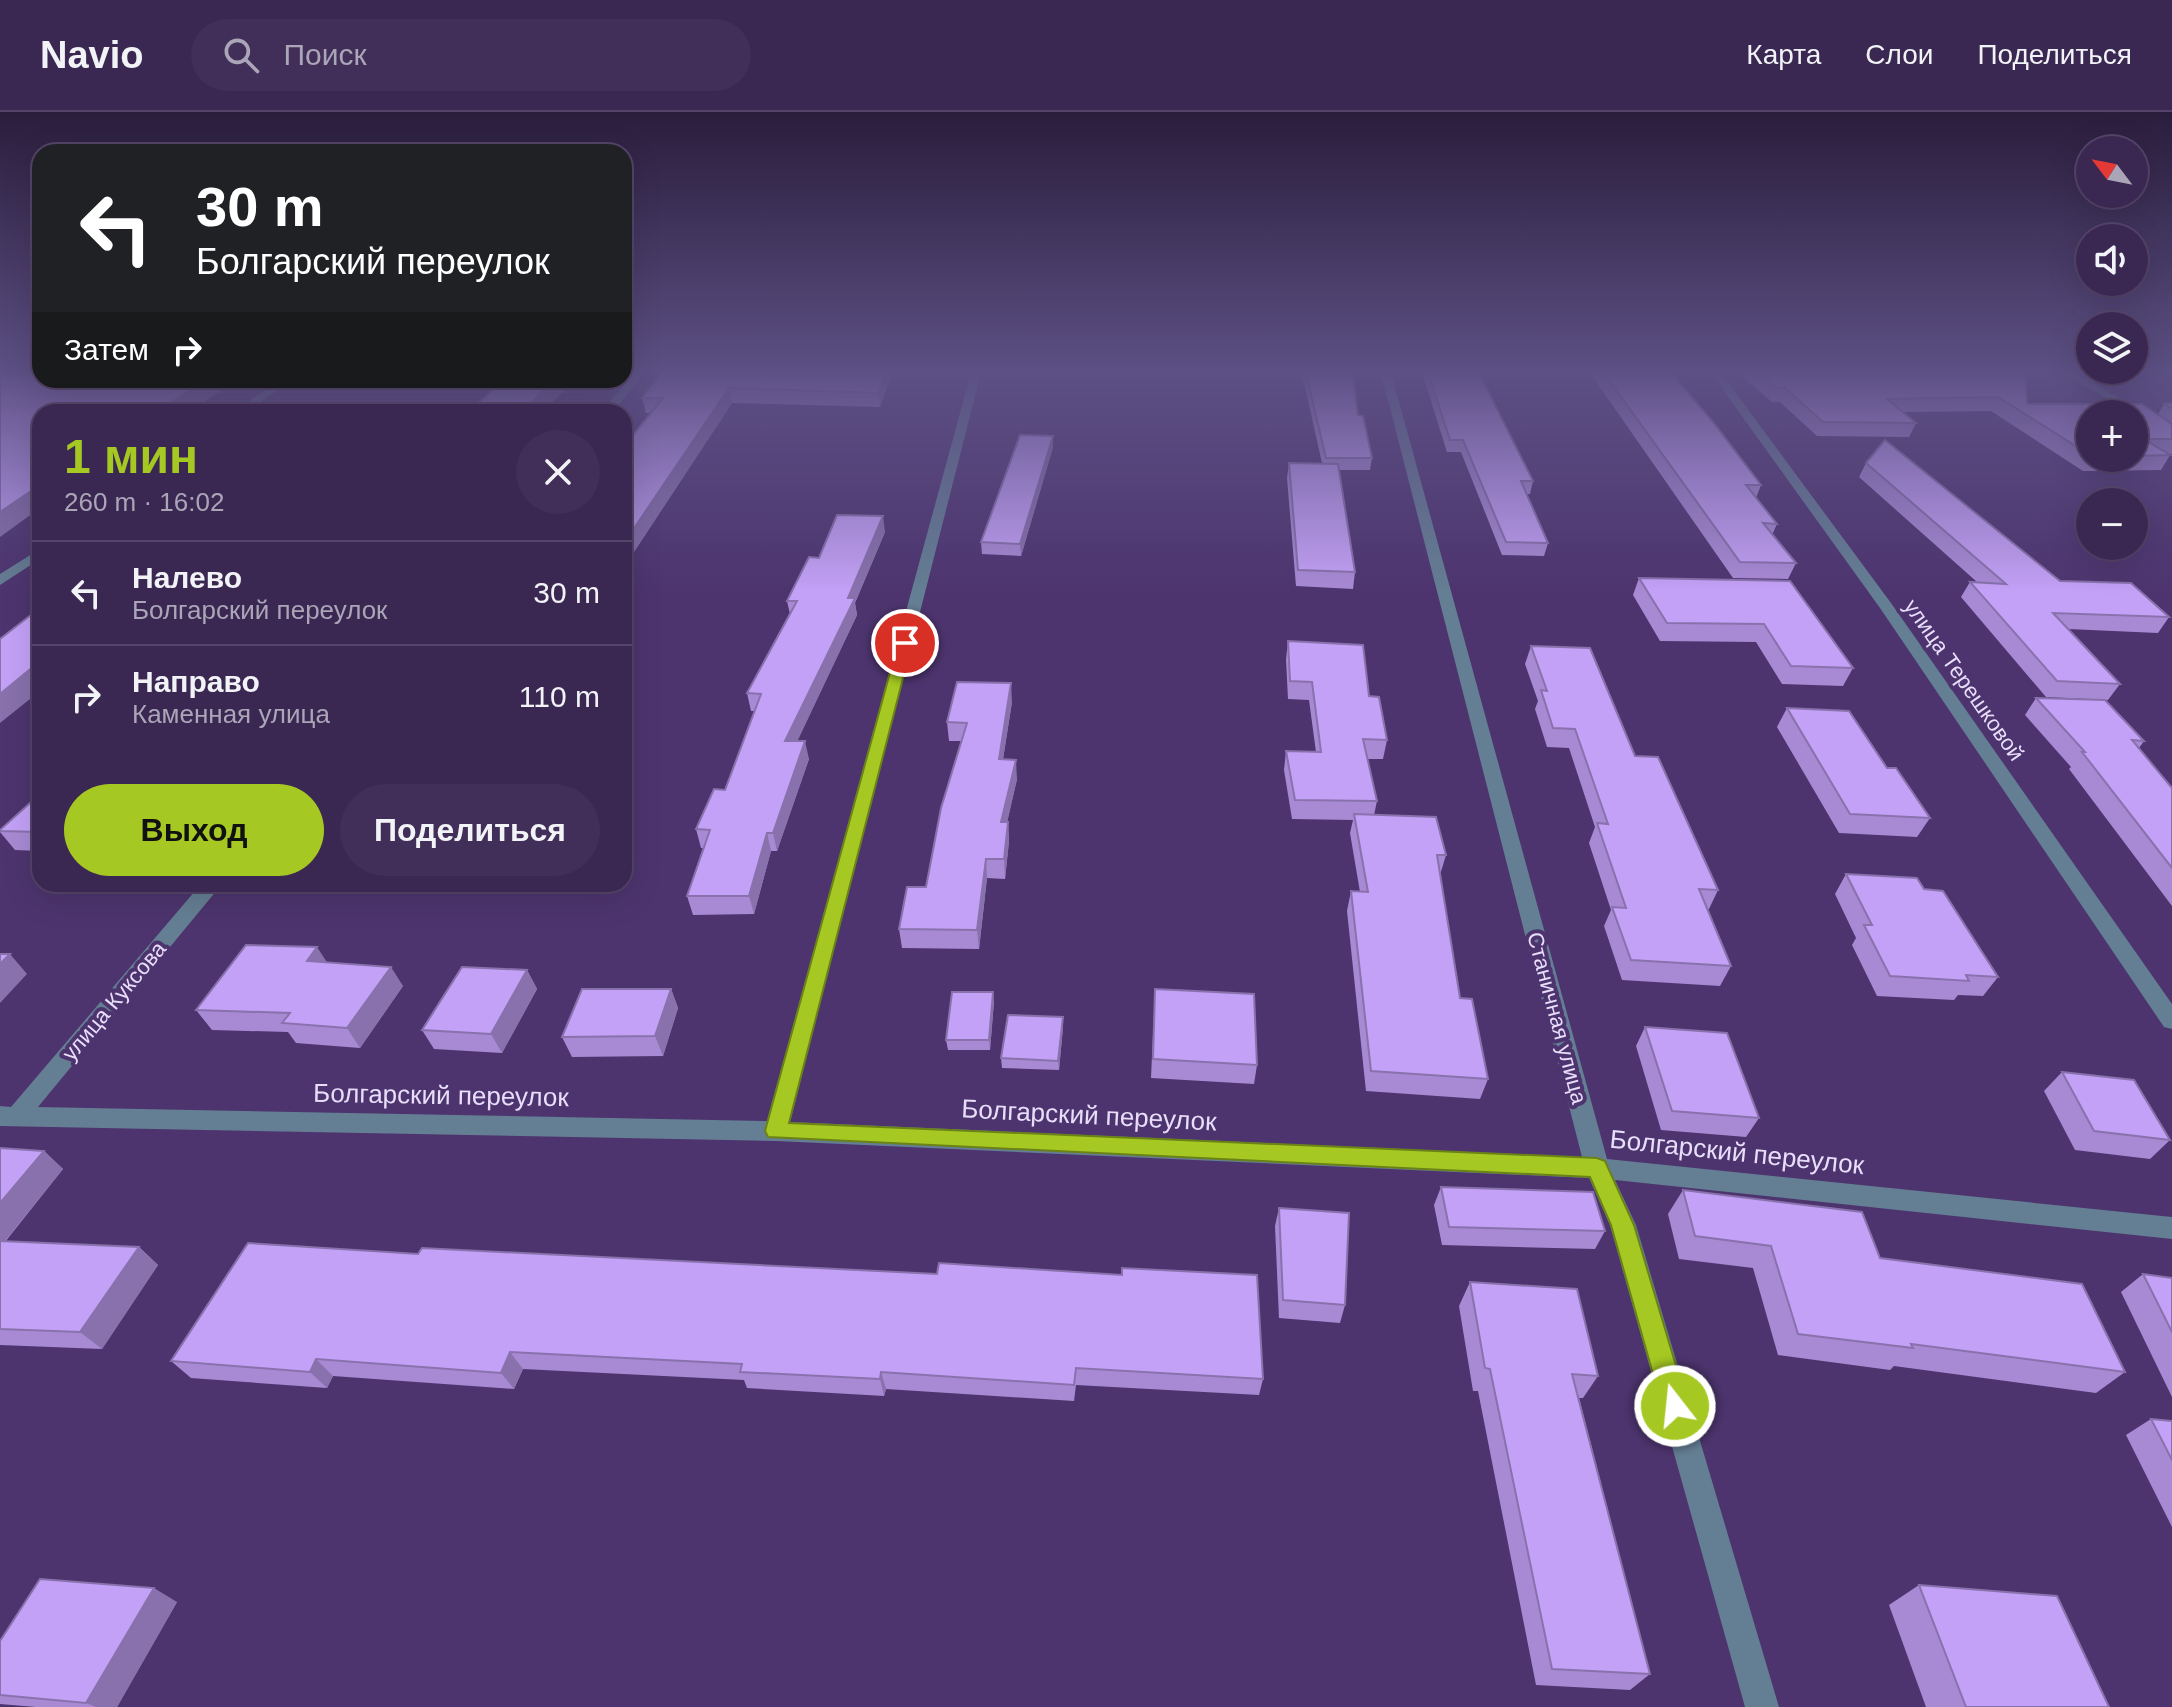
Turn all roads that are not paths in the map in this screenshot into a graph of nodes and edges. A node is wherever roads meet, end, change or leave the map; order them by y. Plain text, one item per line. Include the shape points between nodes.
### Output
1 (957, 443) edge
2 (1405, 443) edge
3 (1767, 443) edge
4 (32, 559) edge
5 (0, 581) edge
6 (205, 892) edge
7 (2172, 1021) edge
8 (8, 1117) edge
9 (776, 1131) junction
10 (1597, 1168) junction
11 (2172, 1228) edge
12 (1762, 1707) edge

1 - 9 street
2 - 10 street, Станичная улица
3 - 7 street, улица Терешковой
4 - 5 street
6 - 8 street, улица Куксова
8 - 9 street, Болгарский переулок
9 - 10 street, Болгарский переулок
10 - 11 street, Болгарский переулок
10 - 12 street, Станичная улица via 1623,1225

